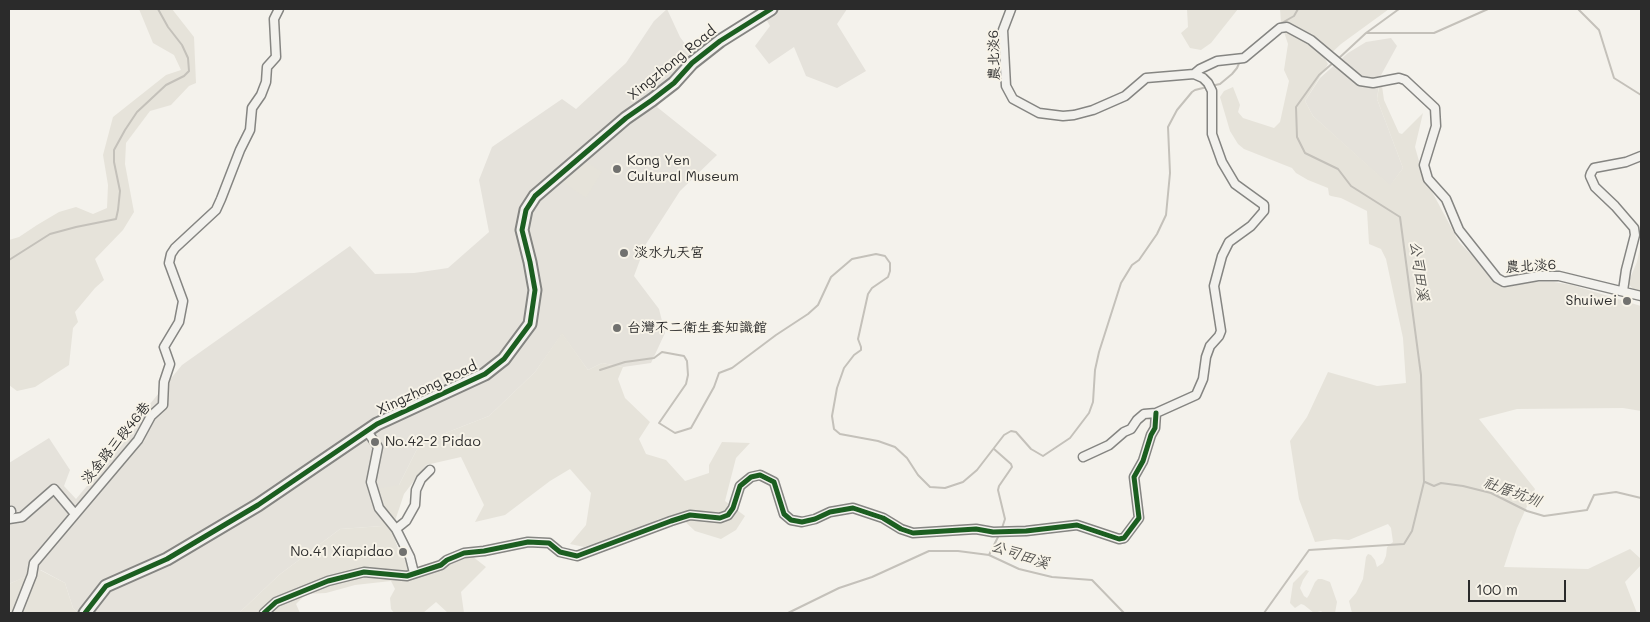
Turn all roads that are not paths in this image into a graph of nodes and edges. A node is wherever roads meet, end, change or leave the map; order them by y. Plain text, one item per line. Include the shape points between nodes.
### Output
1 (279, 9) edge
2 (771, 9) edge
3 (1010, 9) edge
4 (1194, 74) junction
5 (1641, 156) edge
6 (1623, 291) junction
7 (1641, 296) edge
8 (1156, 413) junction
9 (367, 431) junction
10 (1083, 457) dead end
11 (430, 470) dead end
12 (10, 514) edge
13 (75, 514) junction
14 (396, 529) junction
15 (414, 573) junction
16 (17, 613) edge
17 (85, 613) edge
18 (264, 613) edge

1 - 13 street, 淡金路三段46巷 via 274,19 276,57 268,67 261,95 252,108 250,130 216,210 171,254 169,263 183,301 179,322 164,347 170,364 164,382 163,405 151,416 138,440
2 - 9 street, Xingzhong Road via 692,63 674,83 626,118 535,196 526,210 522,230 535,290 530,324 504,359 485,374
3 - 4 street, 農北淡6 / 農北淡6 via 1003,30 1006,86 1013,99 1039,112 1074,115 1125,96 1146,78
4 - 6 street, 農北淡6 / 農北淡6 via 1217,61 1240,59 1280,28 1287,27 1312,40 1360,80 1373,83 1399,78 1405,80 1435,108 1436,126 1424,165 1428,179 1446,199 1459,230 1497,278 1504,282 1559,276
4 - 8 street via 1203,78 1212,91 1212,134 1222,162 1235,184 1264,205 1264,211 1251,226 1229,242 1222,256 1214,286 1221,330 1208,352 1196,395
5 - 6 street via 1594,168 1590,176 1595,187 1634,228
6 - 7 street, 農北淡6
8 - 10 street via 1144,414 1131,429 1109,445
8 - 15 street via 1155,428 1134,477 1139,518 1124,538 1077,525 1026,531 913,533 853,508 802,522 791,520 784,514 774,482 760,475 740,486 733,508 720,518 690,515 670,520 577,556 560,552 549,543 528,542 464,553
9 - 14 street via 378,447 371,482 379,508
9 - 17 street, Xingzhong Road via 258,504 167,558 106,586
11 - 14 street via 421,478 415,505 406,521
12 - 13 street via 22,517 54,489
13 - 16 street, 淡金路三段46巷 via 34,563
14 - 15 street
15 - 18 street via 402,576 364,572 328,580 276,602

